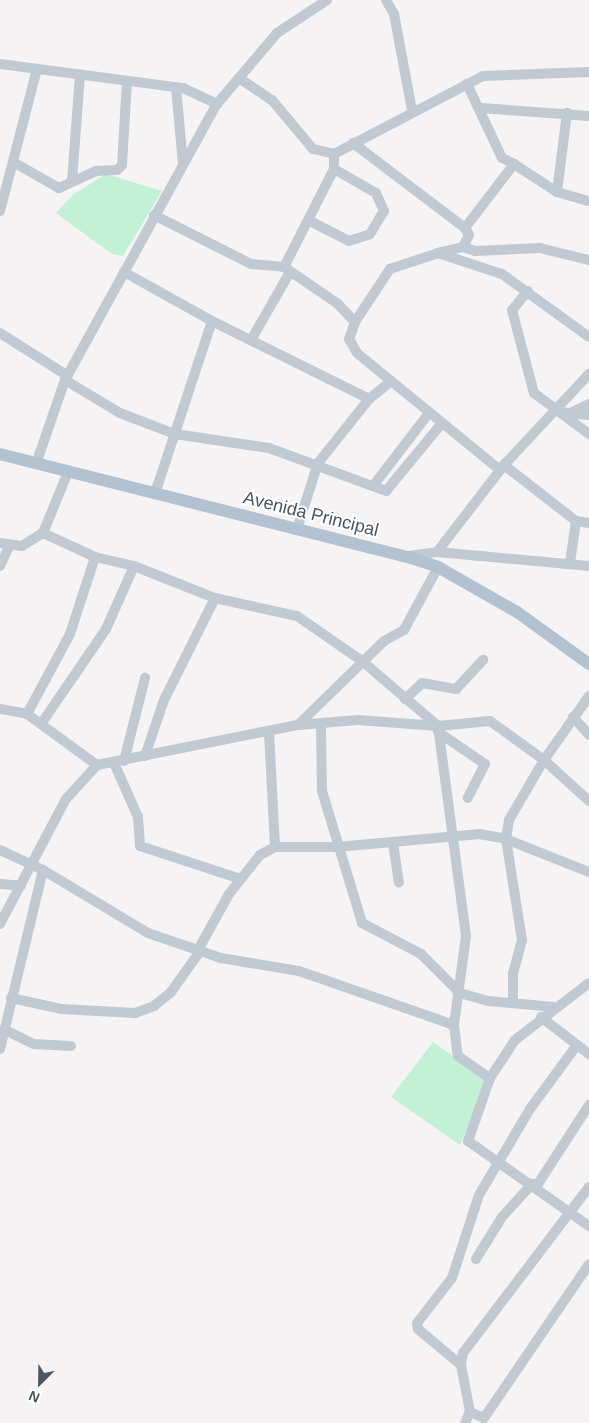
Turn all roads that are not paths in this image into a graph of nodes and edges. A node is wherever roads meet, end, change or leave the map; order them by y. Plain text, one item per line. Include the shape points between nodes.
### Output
1 (327, 0) edge
2 (386, 0) edge
3 (0, 64) edge
4 (37, 69) junction
5 (589, 72) edge
6 (80, 74) junction
7 (239, 78) junction
8 (127, 81) junction
9 (466, 84) junction
10 (176, 87) junction
11 (217, 104) junction
12 (480, 108) junction
13 (412, 110) junction
14 (567, 113) junction
15 (589, 116) edge
16 (353, 143) junction
17 (334, 154) junction
18 (13, 162) junction
19 (183, 164) junction
20 (514, 164) junction
21 (334, 169) junction
22 (72, 181) junction
23 (557, 192) junction
24 (589, 201) edge
25 (0, 211) edge
26 (154, 215) junction
27 (308, 220) junction
28 (465, 228) junction
29 (463, 247) junction
30 (438, 253) junction
31 (589, 260) edge
32 (286, 270) junction
33 (124, 272) junction
34 (528, 291) junction
35 (212, 321) junction
36 (355, 322) junction
37 (0, 333) edge
38 (589, 337) edge
39 (251, 340) junction
40 (589, 374) edge
41 (66, 378) junction
42 (390, 382) junction
43 (369, 399) junction
44 (589, 404) edge
45 (557, 411) junction
46 (429, 413) junction
47 (569, 413) junction
48 (589, 415) edge
49 (442, 423) junction
50 (175, 434) junction
51 (589, 434) edge
52 (0, 454) edge
53 (318, 463) junction
54 (36, 464) junction
55 (502, 468) junction
56 (68, 472) junction
57 (373, 486) junction
58 (155, 493) junction
59 (576, 521) junction
60 (589, 523) edge
61 (297, 529) junction
62 (44, 534) junction
63 (5, 544) edge
64 (438, 552) junction
65 (94, 557) junction
66 (408, 557) junction
67 (570, 563) junction
68 (0, 566) edge
69 (134, 566) junction
70 (589, 566) edge
71 (438, 567) junction
72 (215, 598) junction
73 (483, 660) dead end
74 (362, 661) junction
75 (589, 664) edge
76 (145, 678) dead end
77 (589, 696) edge
78 (405, 699) junction
79 (0, 708) edge
80 (27, 714) junction
81 (573, 717) junction
82 (321, 723) junction
83 (41, 724) junction
84 (298, 725) junction
85 (438, 729) junction
86 (269, 732) junction
87 (589, 735) edge
88 (145, 756) junction
89 (544, 760) junction
90 (119, 762) junction
91 (97, 765) junction
92 (468, 798) dead end
93 (589, 801) edge
94 (452, 835) junction
95 (506, 839) junction
96 (392, 843) junction
97 (276, 847) junction
98 (337, 847) junction
99 (0, 850) edge
100 (39, 868) junction
101 (589, 872) edge
102 (241, 879) junction
103 (399, 883) dead end
104 (0, 884) edge
105 (20, 886) junction
106 (0, 924) edge
107 (200, 950) junction
108 (589, 983) edge
109 (460, 993) junction
110 (11, 998) junction
111 (513, 1003) junction
112 (554, 1008) junction
113 (541, 1017) junction
114 (454, 1025) junction
115 (4, 1030) junction
116 (577, 1045) junction
117 (71, 1046) dead end
118 (0, 1049) edge
119 (589, 1054) edge
120 (490, 1078) junction
121 (589, 1105) edge
122 (500, 1160) junction
123 (534, 1186) junction
124 (589, 1187) edge
125 (571, 1212) junction
126 (589, 1226) edge
127 (476, 1259) dead end
128 (589, 1264) edge
129 (461, 1365) junction
130 (470, 1412) junction
131 (487, 1421) edge
132 (465, 1423) edge

1 - 7 street via 277,33
2 - 13 street via 394,14
3 - 4 street
4 - 6 street
4 - 18 street
5 - 9 street via 483,76
6 - 8 street
6 - 22 street
7 - 11 street
7 - 17 street via 272,100 312,149
8 - 10 street
8 - 22 street via 122,165
9 - 12 street
9 - 13 street
10 - 11 street
10 - 19 street
11 - 19 street
12 - 14 street
12 - 20 street via 502,158
13 - 16 street
14 - 15 street
14 - 23 street
16 - 17 street
16 - 28 street
17 - 21 street
18 - 22 street via 59,188
18 - 25 street
19 - 26 street
20 - 23 street
20 - 28 street
21 - 27 street
21 - 27 street via 376,193 384,211 370,234 349,242
23 - 24 street
26 - 32 street via 251,264
26 - 33 street
27 - 32 street
28 - 29 street via 469,235
29 - 30 street
29 - 31 street via 475,251 540,248
30 - 34 street via 502,274
30 - 36 street via 390,269
32 - 36 street via 338,304
32 - 39 street
33 - 35 street
33 - 41 street
34 - 38 street
34 - 45 street via 512,310 534,393
35 - 39 street
35 - 50 street
36 - 42 street via 349,339 357,353
37 - 41 street
39 - 43 street
40 - 45 street
41 - 50 street via 120,412
41 - 54 street
42 - 43 street
42 - 46 street
43 - 53 street
44 - 47 street
45 - 47 street
45 - 51 street
45 - 55 street
46 - 49 street
46 - 57 street
47 - 48 street
49 - 55 street
49 - 57 street via 386,491
50 - 53 street via 268,448
50 - 58 street
52 - 54 main road, Avenida Principal
53 - 57 street
53 - 61 street
54 - 56 main road, Avenida Principal
55 - 59 street
55 - 64 street
56 - 58 main road, Avenida Principal
56 - 62 street
58 - 61 main road, Avenida Principal
59 - 60 street
59 - 67 street
61 - 66 main road, Avenida Principal
62 - 63 street via 26,544
62 - 65 street
63 - 68 street
64 - 66 street
64 - 67 street
65 - 69 street
65 - 80 street via 70,634
66 - 71 main road, Avenida Principal
67 - 70 street
69 - 72 street
69 - 83 street via 106,629
71 - 74 street via 404,630
71 - 75 main road, Avenida Principal via 517,612
72 - 74 street via 297,616
72 - 88 street via 164,700
73 - 78 street via 456,690 422,683
74 - 78 street
74 - 84 street
76 - 90 street
77 - 81 street
78 - 85 street
79 - 80 street
80 - 83 street
81 - 87 street
81 - 89 street
82 - 84 street
82 - 85 street via 380,720
82 - 98 street via 322,791
83 - 91 street
84 - 86 street
85 - 89 street via 490,721
85 - 92 street via 484,764
85 - 94 street
86 - 88 street
86 - 97 street
88 - 90 street
89 - 93 street
89 - 95 street via 509,820
90 - 91 street
90 - 102 street via 138,817 140,846
91 - 100 street via 66,799
94 - 95 street
94 - 96 street
94 - 109 street via 466,936
95 - 101 street
95 - 111 street via 522,940 513,973
96 - 98 street
96 - 103 street
97 - 98 street
97 - 102 street via 260,854
98 - 109 street via 362,923 421,954
99 - 100 street
100 - 105 street
100 - 107 street via 148,933
100 - 110 street
102 - 107 street
104 - 105 street
105 - 106 street
107 - 110 street via 171,992 154,1006 135,1012 61,1009
107 - 114 street via 237,962 299,970
108 - 112 street
109 - 111 street
109 - 114 street
110 - 115 street
111 - 112 street
112 - 113 street
113 - 116 street
113 - 120 street via 513,1043
114 - 120 street via 456,1054
115 - 117 street via 34,1044
115 - 118 street
116 - 119 street
116 - 122 street
120 - 122 street via 468,1141
121 - 123 street
122 - 123 street
122 - 129 street via 479,1195 452,1278 417,1323 418,1329
123 - 125 street
123 - 127 street via 502,1217
124 - 125 street
125 - 126 street
125 - 129 street via 463,1353
128 - 131 street
129 - 130 street
130 - 131 street
130 - 132 street

